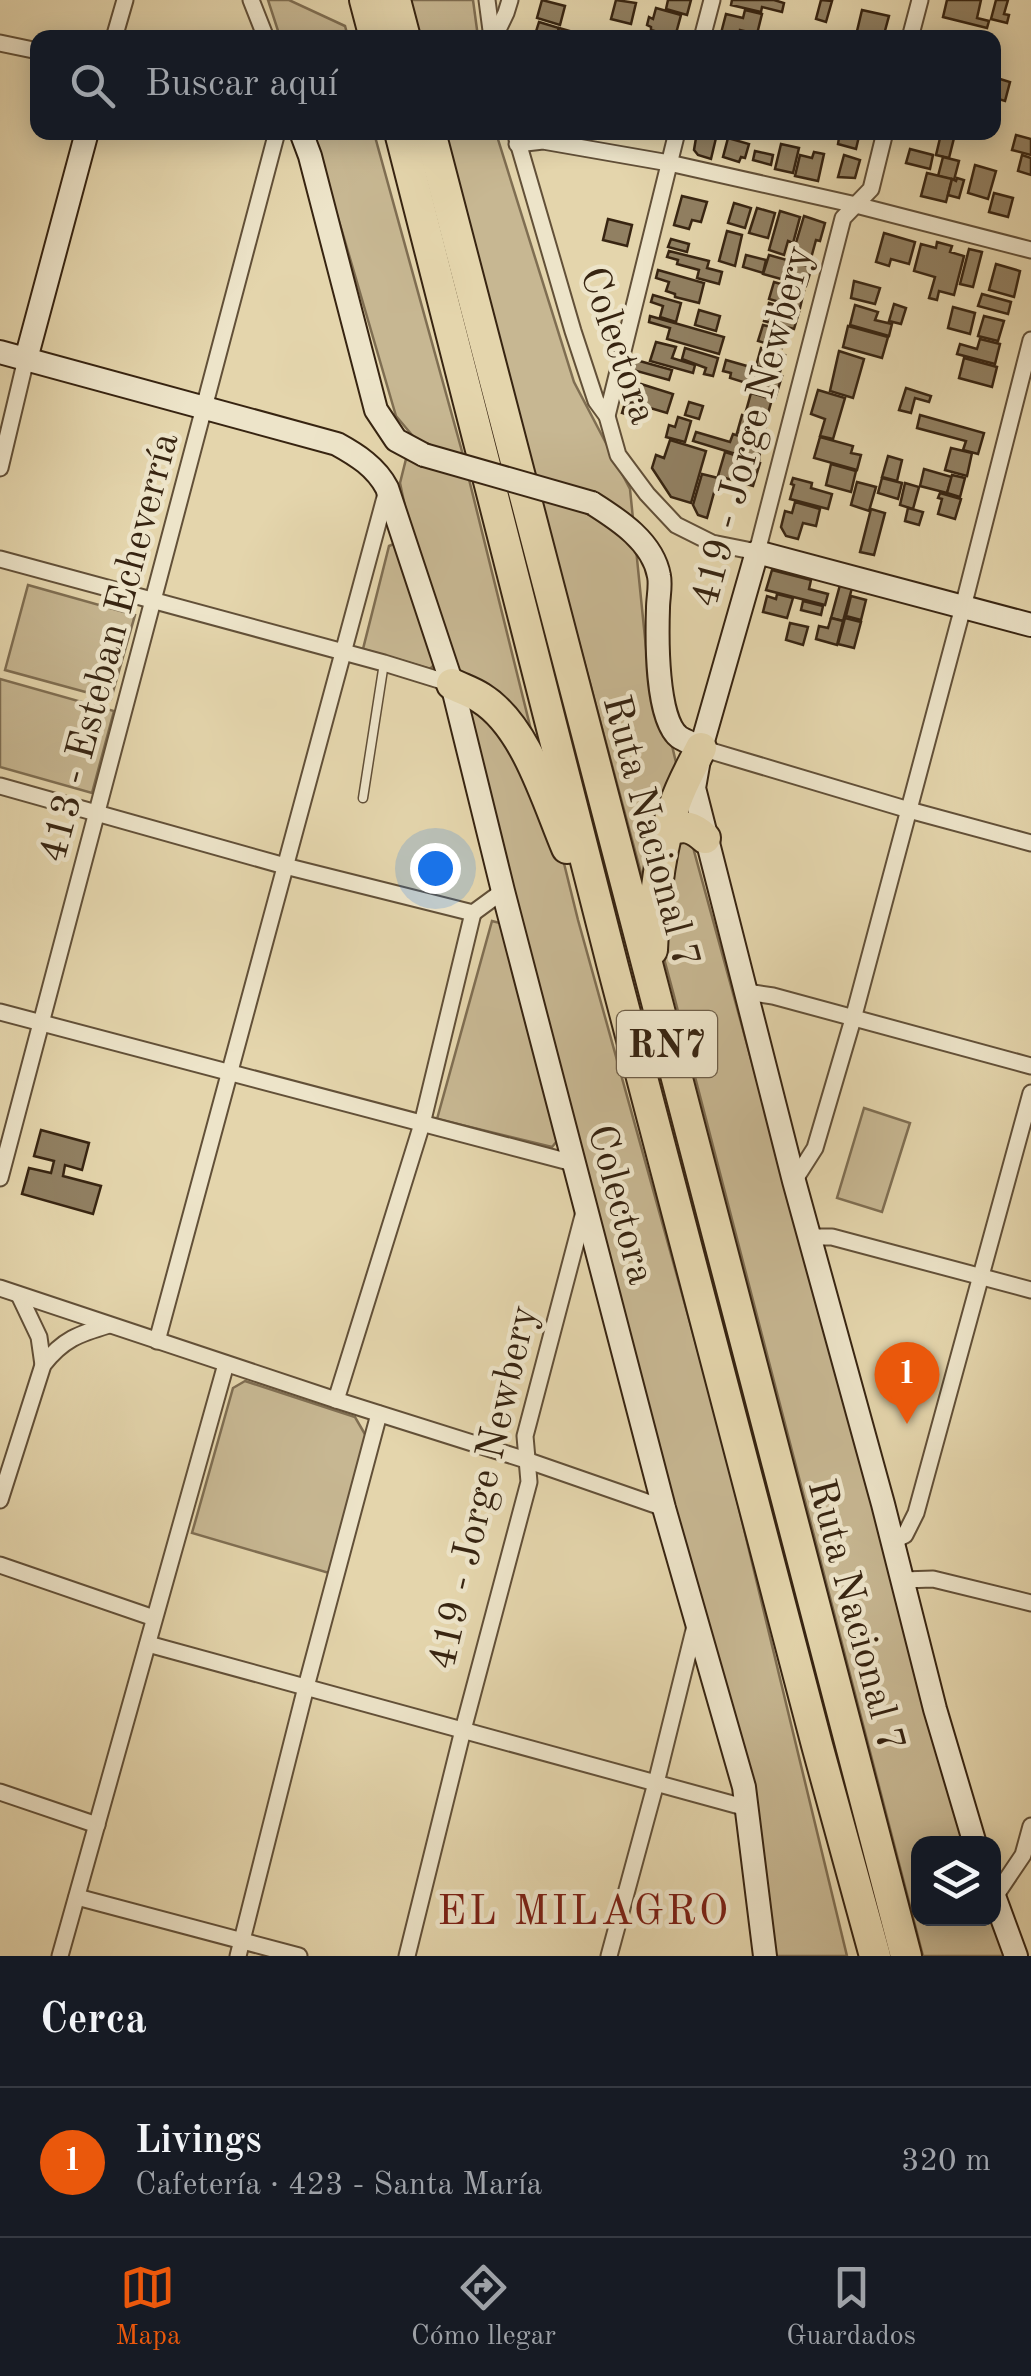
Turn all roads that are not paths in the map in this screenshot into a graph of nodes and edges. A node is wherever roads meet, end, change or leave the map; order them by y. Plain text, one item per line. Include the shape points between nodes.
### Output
1 (124, 0) edge
2 (251, 0) edge
3 (365, 0) edge
4 (395, 0) edge
5 (487, 0) edge
6 (510, 0) edge
7 (712, 0) edge
8 (920, 0) edge
9 (116, 30) edge
10 (263, 30) edge
11 (372, 30) edge
12 (403, 30) edge
13 (492, 30) edge
14 (497, 30) edge
15 (704, 30) edge
16 (912, 30) edge
17 (0, 43) edge
18 (30, 49) edge
19 (85, 140) edge
20 (274, 140) edge
21 (305, 140) edge
22 (402, 140) edge
23 (432, 140) edge
24 (517, 140) edge
25 (535, 140) edge
26 (675, 140) edge
27 (884, 140) edge
28 (669, 163) junction
29 (856, 205) junction
30 (1031, 250) edge
31 (1031, 340) edge
32 (0, 352) edge
33 (26, 358) junction
34 (204, 406) junction
35 (607, 416) junction
36 (0, 468) edge
37 (384, 482) junction
38 (756, 552) junction
39 (0, 559) edge
40 (152, 601) junction
41 (963, 607) junction
42 (1031, 625) edge
43 (342, 652) junction
44 (384, 662) junction
45 (452, 684) junction
46 (700, 748) junction
47 (0, 786) edge
48 (363, 798) dead end
49 (909, 810) junction
50 (97, 812) junction
51 (668, 830) junction
52 (705, 838) junction
53 (1031, 843) edge
54 (285, 866) junction
55 (503, 891) junction
56 (473, 913) junction
57 (613, 967) junction
58 (746, 992) junction
59 (658, 1008) junction
60 (0, 1012) edge
61 (853, 1019) junction
62 (41, 1023) junction
63 (1031, 1066) edge
64 (230, 1073) junction
65 (1031, 1092) edge
66 (422, 1124) junction
67 (573, 1163) junction
68 (0, 1178) edge
69 (794, 1180) junction
70 (585, 1208) junction
71 (810, 1236) junction
72 (981, 1278) junction
73 (0, 1288) edge
74 (1031, 1290) edge
75 (19, 1295) junction
76 (109, 1325) junction
77 (156, 1341) junction
78 (226, 1364) junction
79 (43, 1365) junction
80 (336, 1400) junction
81 (378, 1414) junction
82 (526, 1460) junction
83 (0, 1500) edge
84 (664, 1508) junction
85 (893, 1541) junction
86 (0, 1566) edge
87 (903, 1580) junction
88 (1031, 1603) edge
89 (154, 1618) junction
90 (696, 1620) junction
91 (148, 1644) junction
92 (306, 1688) junction
93 (463, 1730) junction
94 (817, 1745) junction
95 (851, 1745) junction
96 (656, 1783) junction
97 (0, 1792) edge
98 (748, 1808) junction
99 (97, 1825) junction
100 (1031, 1826) edge
101 (973, 1836) edge
102 (1001, 1887) edge
103 (77, 1897) junction
104 (1001, 1916) edge
105 (240, 1948) edge
106 (60, 1956) edge
107 (299, 1956) edge
108 (408, 1956) edge
109 (610, 1956) edge
110 (765, 1956) edge
111 (860, 1956) edge
112 (876, 1956) edge
113 (906, 1956) edge
114 (922, 1956) edge
115 (1016, 1956) edge

1 - 9 street
2 - 10 street
3 - 11 highway
4 - 12 highway
5 - 13 street
6 - 14 street
7 - 15 street
8 - 16 street
17 - 18 street
19 - 33 street
20 - 34 street, 413 - Esteban Echeverría
21 - 46 street, bridge via 376,410 396,440 424,456 592,503 644,543 659,575 657,640 668,721 677,736
22 - 57 highway, Ruta Nacional 7 / RN7
23 - 59 highway, Ruta Nacional 7 / RN7
24 - 35 street, Colectora via 573,331
25 - 28 street
26 - 28 street
27 - 29 street, 419 - Jorge Newbery via 871,189
28 - 29 street
28 - 35 street
29 - 30 street
29 - 38 street, 419 - Jorge Newbery via 843,218
31 - 41 street
32 - 33 street
33 - 34 street
33 - 36 street
34 - 37 street via 337,444
34 - 40 street, 413 - Esteban Echeverría
35 - 38 street, Colectora via 618,454 676,525 712,543
37 - 43 street
37 - 45 street, Colectora
38 - 41 street
38 - 46 street, 419 - Jorge Newbery
39 - 40 street
40 - 43 street
40 - 50 street, 413 - Esteban Echeverría
41 - 42 street
41 - 49 street
43 - 44 street
43 - 54 street
44 - 45 street
44 - 48 lane
45 - 55 street, Colectora
45 - 57 highway via 497,711 524,747
46 - 49 street
46 - 51 highway
46 - 52 street via 694,788
47 - 50 street
49 - 53 street
49 - 61 street
50 - 54 street
50 - 62 street, 413 - Esteban Echeverría
51 - 52 highway via 686,826
51 - 59 highway via 653,917
52 - 58 street
54 - 56 street
54 - 64 street
55 - 56 street
55 - 67 street, Colectora
56 - 66 street
57 - 94 highway, Ruta Nacional 7 / RN7
58 - 61 street
58 - 69 street
59 - 95 highway, Ruta Nacional 7 / RN7
60 - 62 street
61 - 63 street
61 - 69 street via 816,1148
62 - 64 street
62 - 68 street, 413 - Esteban Echeverría
64 - 66 street
64 - 77 street
65 - 72 street
66 - 67 street
66 - 80 street
67 - 70 street, Colectora
69 - 71 street
70 - 82 street, 419 - Jorge Newbery via 525,1436
70 - 84 street, Colectora
71 - 72 street
71 - 85 street
72 - 74 street
72 - 85 street via 916,1514
73 - 75 street
75 - 76 street
75 - 79 street via 39,1337
76 - 77 street
76 - 79 street via 70,1338
77 - 78 street
78 - 80 street
78 - 89 street
79 - 83 street
80 - 81 street
81 - 82 street
81 - 92 street
82 - 84 street
82 - 93 street, 419 - Jorge Newbery via 529,1482
84 - 90 street, Colectora
85 - 87 street
86 - 89 street
87 - 88 street via 932,1579
87 - 101 street
89 - 91 street
90 - 96 street
90 - 98 street, Colectora
91 - 92 street
91 - 99 street
92 - 93 street
92 - 105 street
93 - 96 street
93 - 108 street, 419 - Jorge Newbery
94 - 111 highway
94 - 112 highway, Ruta Nacional 7 / RN7
95 - 113 highway, Ruta Nacional 7 / RN7
95 - 114 highway
96 - 98 street
96 - 109 street
97 - 99 street
98 - 110 street, Colectora
99 - 103 street
100 - 102 street via 1023,1855
103 - 105 street
103 - 106 street
104 - 115 street
105 - 107 street

